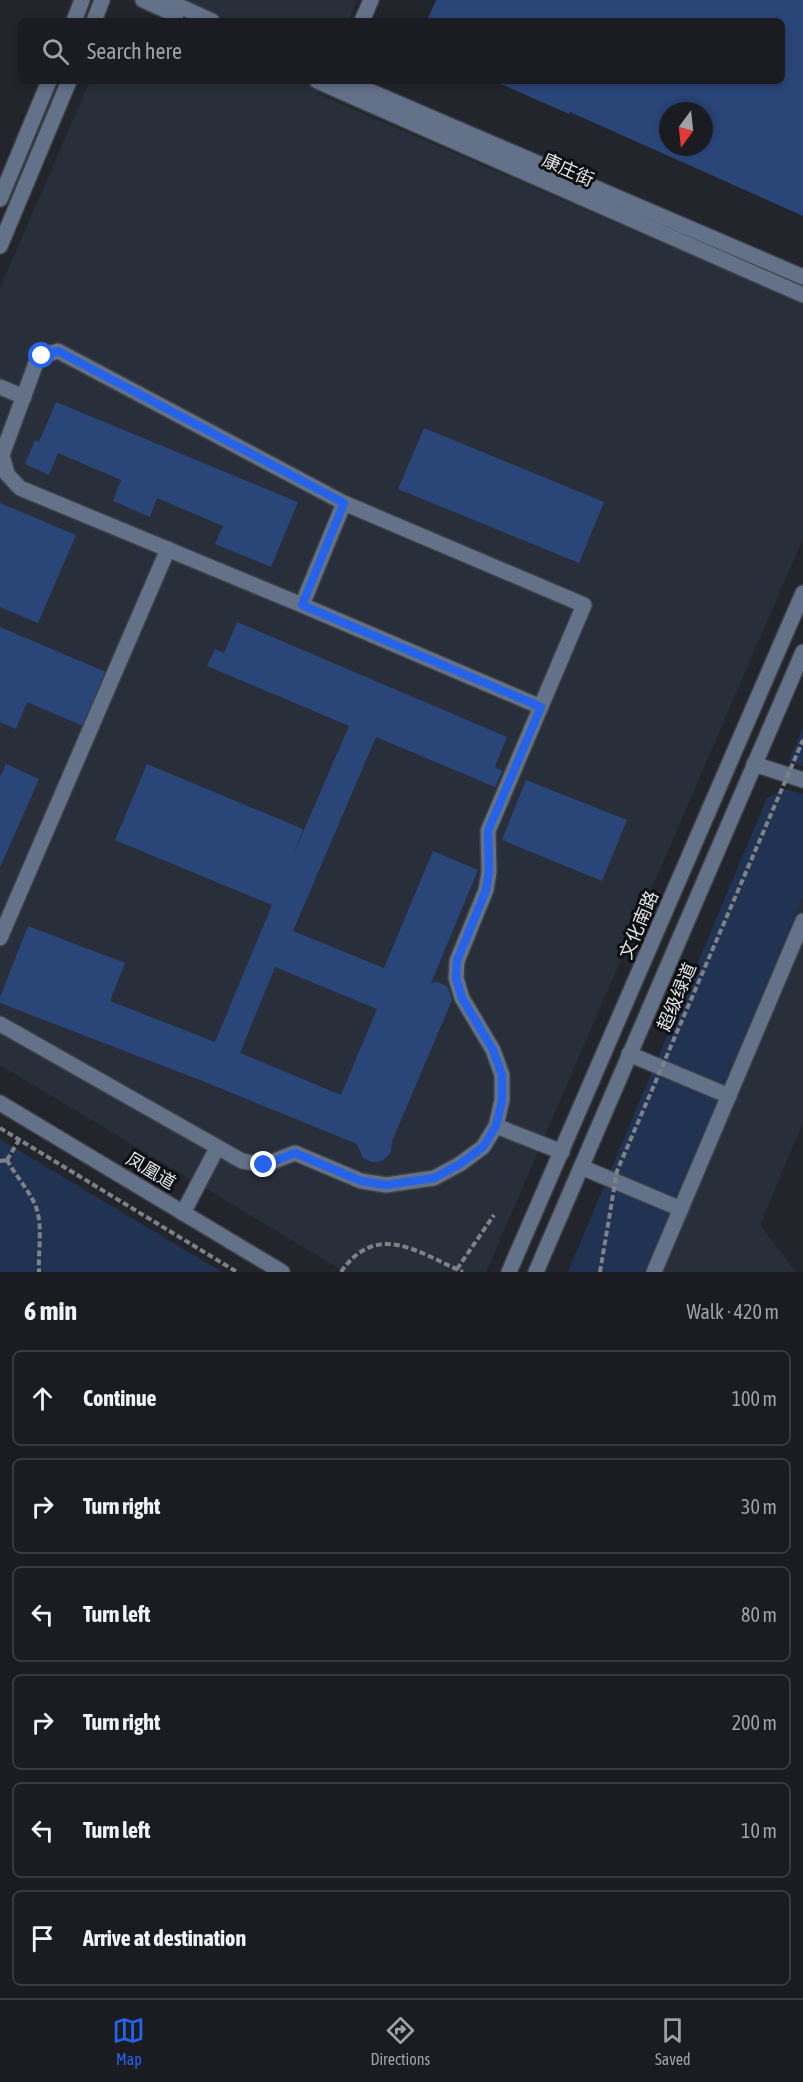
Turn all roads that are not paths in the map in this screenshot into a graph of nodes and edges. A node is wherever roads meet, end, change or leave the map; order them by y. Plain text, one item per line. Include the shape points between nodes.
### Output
1 (82, 0) edge
2 (102, 0) edge
3 (143, 0) edge
4 (166, 0) edge
5 (371, 0) edge
6 (75, 18) edge
7 (95, 18) edge
8 (182, 18) edge
9 (205, 18) edge
10 (363, 18) edge
11 (48, 84) edge
12 (68, 84) edge
13 (334, 84) edge
14 (353, 84) edge
15 (0, 199) edge
16 (0, 246) edge
17 (803, 277) edge
18 (803, 295) edge
19 (0, 387) edge
20 (24, 397) junction
21 (344, 503) junction
22 (168, 549) junction
23 (803, 593) edge
24 (302, 605) junction
25 (803, 652) edge
26 (541, 707) junction
27 (754, 764) junction
28 (803, 780) edge
29 (803, 921) edge
30 (0, 938) edge
31 (0, 1024) edge
32 (629, 1054) junction
33 (729, 1096) junction
34 (0, 1103) edge
35 (496, 1126) junction
36 (217, 1148) junction
37 (562, 1152) junction
38 (581, 1167) junction
39 (681, 1209) junction
40 (183, 1213) junction
41 (282, 1272) edge
42 (509, 1272) edge
43 (536, 1272) edge
44 (654, 1272) edge

1 - 6 street
2 - 7 street
3 - 8 street
4 - 9 street
5 - 10 street
11 - 15 street
12 - 16 street
13 - 18 street, 康庄街
14 - 17 street, 康庄街
19 - 20 street
20 - 21 street via 36,363 42,356 58,351
20 - 22 street via 3,455 7,474 20,488
21 - 24 street
21 - 26 street via 584,605
22 - 24 street
22 - 30 street
23 - 37 street, 文化南路
24 - 26 street
25 - 27 street
26 - 35 street via 488,831 486,890 457,961 456,978 462,998 493,1050 502,1075 502,1101
27 - 28 street
27 - 32 street
29 - 33 street
31 - 36 street
32 - 33 street
32 - 38 street
33 - 39 street
34 - 40 street, 凤凰道
35 - 36 street via 483,1147 434,1178 386,1185 361,1181 295,1153 264,1165 242,1161
35 - 37 street
36 - 40 street
37 - 42 street, 文化南路
38 - 39 street
38 - 43 street
39 - 44 street
40 - 41 street, 凤凰道

